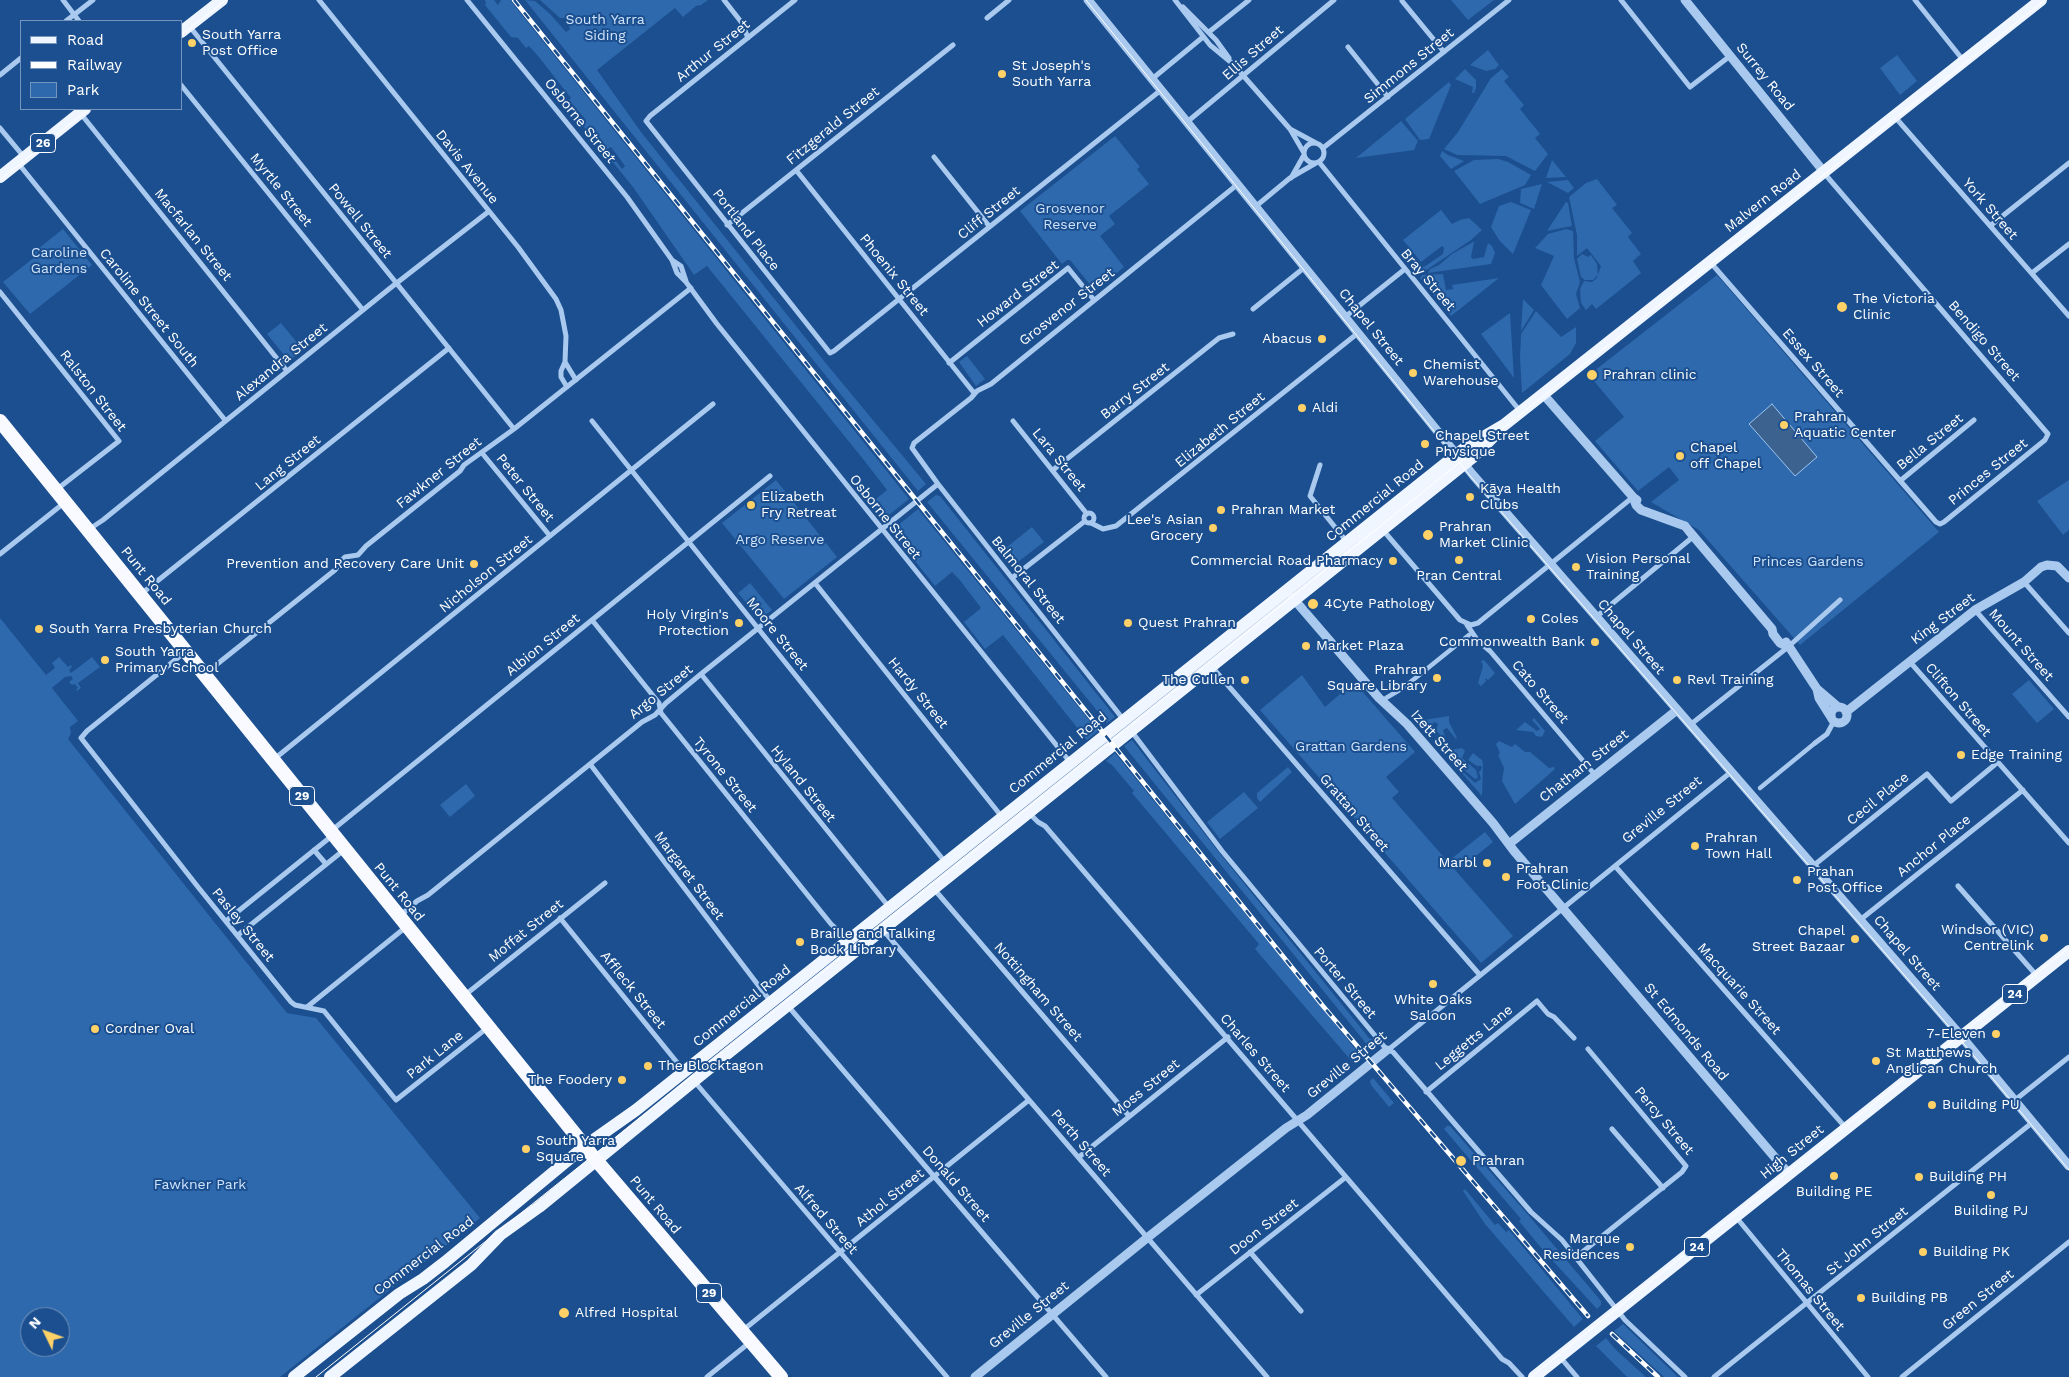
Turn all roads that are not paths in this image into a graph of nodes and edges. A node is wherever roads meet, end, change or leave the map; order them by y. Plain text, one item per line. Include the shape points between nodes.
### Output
1 (63, 0) edge
2 (93, 0) edge
3 (222, 0) edge
4 (319, 0) edge
5 (467, 0) edge
6 (724, 0) edge
7 (795, 0) edge
8 (1248, 0) edge
9 (1334, 0) edge
10 (1509, 0) edge
11 (1621, 0) edge
12 (1685, 0) edge
13 (1915, 0) edge
14 (2042, 0) edge
15 (1005, 1) edge
16 (1090, 1) edge
17 (1176, 1) edge
18 (1402, 1) dead end
19 (74, 15) junction
20 (987, 18) dead end
21 (67, 20) edge
22 (78, 20) edge
23 (185, 29) edge
24 (1209, 32) junction
25 (1203, 37) junction
26 (748, 38) junction
27 (953, 45) dead end
28 (1348, 47) dead end
29 (1444, 52) junction
30 (1730, 56) junction
31 (20, 59) edge
32 (1964, 61) junction
33 (1232, 64) junction
34 (0, 75) edge
35 (1243, 76) junction
36 (1152, 79) junction
37 (182, 85) edge
38 (1161, 90) junction
39 (1388, 97) junction
40 (83, 111) edge
41 (1894, 117) junction
42 (646, 121) joint
43 (1187, 122) junction
44 (0, 128) edge
45 (1290, 129) junction
46 (1317, 144) junction
47 (1323, 148) junction
48 (1304, 153) junction
49 (934, 157) dead end
50 (21, 160) junction
51 (1317, 163) junction
52 (2069, 163) edge
53 (796, 170) junction
54 (1824, 172) junction
55 (0, 177) edge
56 (1290, 178) junction
57 (1238, 184) junction
58 (1255, 207) junction
59 (488, 212) junction
60 (727, 225) junction
61 (989, 226) junction
62 (1990, 226) junction
63 (2069, 244) edge
64 (1710, 262) junction
65 (1304, 267) junction
66 (1405, 269) junction
67 (2032, 273) junction
68 (396, 284) junction
69 (691, 288) junction
70 (0, 292) edge
71 (899, 300) junction
72 (1094, 300) junction
73 (1253, 309) dead end
74 (362, 310) junction
75 (2069, 316) edge
76 (1345, 317) junction
77 (1358, 333) junction
78 (1234, 334) dead end
79 (449, 348) junction
80 (830, 353) joint
81 (565, 362) junction
82 (949, 363) junction
83 (287, 371) junction
84 (576, 380) junction
85 (567, 387) junction
86 (974, 393) junction
87 (1543, 394) junction
88 (713, 404) dead end
89 (1520, 412) junction
90 (225, 420) junction
91 (1974, 420) dead end
92 (0, 421) edge
93 (592, 421) dead end
94 (1013, 421) dead end
95 (1504, 425) joint
96 (514, 430) junction
97 (2048, 434) joint
98 (912, 448) joint
99 (482, 453) junction
100 (1460, 460) junction
101 (1320, 465) dead end
102 (632, 470) junction
103 (1053, 470) junction
104 (770, 476) dead end
105 (1900, 480) junction
106 (938, 484) junction
107 (56, 490) junction
108 (1633, 497) junction
109 (65, 502) junction
110 (1087, 514) junction
111 (1084, 521) junction
112 (1091, 523) junction
113 (1939, 524) joint
114 (882, 529) junction
115 (88, 530) junction
116 (1382, 530) junction
117 (550, 536) junction
118 (1692, 537) junction
119 (689, 542) junction
120 (1347, 542) junction
121 (0, 554) edge
122 (1550, 564) junction
123 (1012, 578) junction
124 (2069, 578) edge
125 (2024, 582) junction
126 (815, 584) junction
127 (140, 594) junction
128 (1293, 598) junction
129 (1840, 600) dead end
130 (1975, 610) junction
131 (1596, 617) junction
132 (592, 620) junction
133 (1468, 625) junction
134 (758, 629) junction
135 (2069, 633) edge
136 (1469, 635) dead end
137 (1788, 647) junction
138 (186, 652) junction
139 (1910, 662) junction
140 (1212, 667) junction
141 (204, 674) junction
142 (701, 674) junction
143 (1817, 689) junction
144 (1386, 698) dead end
145 (660, 709) junction
146 (1677, 710) junction
147 (1842, 710) junction
148 (2069, 717) edge
149 (1833, 719) junction
150 (1690, 725) junction
151 (1128, 726) junction
152 (1815, 743) joint
153 (273, 760) junction
154 (1998, 762) junction
155 (1070, 763) junction
156 (590, 764) junction
157 (1731, 772) junction
158 (1595, 775) junction
159 (1760, 788) dead end
160 (2023, 790) junction
161 (1029, 813) junction
162 (1002, 817) junction
163 (332, 833) junction
164 (2069, 843) edge
165 (1509, 844) junction
166 (344, 849) junction
167 (314, 850) junction
168 (945, 862) junction
169 (326, 864) junction
170 (1615, 866) junction
171 (1813, 866) junction
172 (605, 883) dead end
173 (932, 886) junction
174 (1958, 886) dead end
175 (889, 907) junction
176 (1563, 907) junction
177 (560, 918) junction
178 (1860, 920) junction
179 (226, 921) junction
180 (402, 922) junction
181 (881, 927) junction
182 (238, 936) junction
183 (848, 940) junction
184 (2069, 951) edge
185 (1479, 974) junction
186 (2037, 976) junction
187 (463, 997) junction
188 (771, 1002) junction
189 (788, 1006) junction
190 (307, 1007) junction
191 (488, 1027) junction
192 (1961, 1036) junction
193 (1228, 1037) junction
194 (1574, 1038) dead end
195 (1588, 1049) dead end
196 (1387, 1050) junction
197 (2069, 1057) edge
198 (690, 1077) junction
199 (1426, 1092) junction
200 (396, 1100) joint
201 (1029, 1100) junction
202 (2014, 1100) junction
203 (1129, 1116) junction
204 (1298, 1121) junction
205 (2033, 1122) junction
206 (1612, 1128) dead end
207 (1846, 1128) junction
208 (585, 1146) junction
209 (1079, 1157) junction
210 (596, 1161) junction
211 (2067, 1161) edge
212 (1789, 1174) junction
213 (935, 1177) junction
214 (1346, 1177) junction
215 (1662, 1188) junction
216 (1736, 1216) junction
217 (1147, 1238) junction
218 (2069, 1242) edge
219 (1250, 1252) junction
220 (840, 1253) junction
221 (1575, 1258) junction
222 (413, 1286) junction
223 (1196, 1295) junction
224 (425, 1301) junction
225 (1807, 1303) junction
226 (1618, 1310) junction
227 (1301, 1311) dead end
228 (1052, 1314) junction
229 (746, 1336) junction
230 (1560, 1356) junction
231 (973, 1376) edge
232 (294, 1377) edge
233 (330, 1377) edge
234 (707, 1377) edge
235 (781, 1377) edge
236 (947, 1377) edge
237 (1106, 1377) edge
238 (1267, 1377) edge
239 (1522, 1377) edge
240 (1534, 1377) edge
241 (1577, 1377) edge
242 (1685, 1377) edge
243 (1714, 1377) edge
244 (1868, 1377) edge
245 (1902, 1377) edge

1 - 19 street
2 - 19 street
3 - 23 main road
4 - 59 street, Davis Avenue
5 - 69 street, Osborne Street via 627,197 672,260 683,269
6 - 26 street via 742,23
7 - 26 street, Arthur Street
8 - 24 street
9 - 35 street, Ellis Street
10 - 29 street, Simmons Street
11 - 30 street via 1690,87
12 - 30 street, Surrey Road
13 - 32 street
14 - 32 main road, Malvern Road
15 - 20 street
16 - 36 street, Chapel Street
17 - 24 street
17 - 25 street
18 - 29 street
19 - 21 street
19 - 22 street
23 - 68 street, Powell Street
24 - 33 street
25 - 33 street
25 - 36 street
26 - 42 street, Arthur Street
27 - 53 street, Fitzgerald Street
28 - 39 street
29 - 39 street, Simmons Street
30 - 54 street, Surrey Road
31 - 34 street
32 - 41 main road, Malvern Road
33 - 35 street
35 - 43 street, Ellis Street
35 - 45 street
36 - 38 street, Chapel Street
37 - 74 street, Myrtle Street
38 - 43 street, Chapel Street
38 - 61 street, Cliff Street
39 - 47 street, Simmons Street
40 - 50 main road, 26
40 - 83 street, Macfarlan Street
41 - 54 main road, Malvern Road
41 - 62 street, York Street
42 - 60 street, Portland Place
43 - 57 street, Chapel Street
44 - 50 street, Caroline Street South
45 - 46 street
45 - 48 street
46 - 47 street
46 - 48 street via 1308,145
47 - 51 street via 1324,155
48 - 51 street via 1309,162
48 - 56 street
49 - 61 street
50 - 55 main road, 26
50 - 90 street, Caroline Street South
51 - 56 street
51 - 66 street, Bray Street
52 - 62 street
53 - 60 street, Fitzgerald Street
53 - 71 street, Phoenix Street
54 - 64 main road, Malvern Road
54 - 97 street, Bendigo Street
56 - 58 street
57 - 58 street, Chapel Street
57 - 72 street, Grosvenor Street
58 - 65 street, Chapel Street
59 - 68 street, Alexandra Street
59 - 81 street, Davis Avenue via 556,298 564,324
60 - 80 street, Portland Place
61 - 71 street, Cliff Street
62 - 67 street, York Street
63 - 67 street
64 - 87 main road, Malvern Road
64 - 105 street, Essex Street
65 - 73 street
65 - 76 street, Chapel Street
66 - 76 street
66 - 89 street, Bray Street
67 - 75 street, York Street
68 - 74 street, Alexandra Street
68 - 79 street, Powell Street
69 - 84 street, Fawkner Street
69 - 114 street, Osborne Street via 716,324
70 - 107 street, Ralston Street via 119,441
71 - 80 street, Cliff Street
71 - 82 street, Phoenix Street
72 - 82 street, Howard Street via 1068,268
72 - 86 street, Grosvenor Street via 991,384
74 - 83 street, Alexandra Street
76 - 77 street, Chapel Street
77 - 100 street, Chapel Street
77 - 112 street, Elizabeth Street via 1116,526 1107,529
78 - 103 street, Barry Street via 1219,338
79 - 96 street, Powell Street
79 - 127 street, Lang Street
81 - 84 street, Davis Avenue
81 - 85 street, Davis Avenue via 560,377
82 - 86 street, Phoenix Street
83 - 90 street, Alexandra Street
84 - 85 street, Fawkner Street
85 - 96 street, Fawkner Street
86 - 98 street, Grosvenor Street
87 - 89 main road, Malvern Road
87 - 108 street
88 - 102 street, Nicholson Street
89 - 95 main road, Malvern Road
90 - 115 street, Alexandra Street
91 - 105 street, Bella Street
92 - 107 highway, Punt Road / 29
93 - 102 street, Moore Street
94 - 103 street, Lara Street
95 - 100 main road, Commercial Road
96 - 99 street, Fawkner Street
97 - 113 street, Princes Street via 2047,439
98 - 106 street, Balmoral Street
99 - 117 street, Peter Street
99 - 141 street, Fawkner Street via 358,555 341,561 335,570
100 - 116 main road, Commercial Road
100 - 120 main road, Commercial Road
100 - 122 street, Chapel Street
101 - 120 street via 1310,496
102 - 117 street, Nicholson Street
102 - 119 street, Moore Street
103 - 110 street, Lara Street
104 - 119 street, Albion Street
105 - 113 street, Essex Street
106 - 114 street, Argo Street
106 - 123 street, Balmoral Street
107 - 109 highway, Punt Road / 29
108 - 118 street via 1640,510 1685,526
108 - 122 street
109 - 115 highway, Punt Road / 29
109 - 121 street
110 - 111 street
110 - 112 street via 1093,516
111 - 112 street
111 - 123 street
114 - 126 street, Argo Street
114 - 155 street, Osborne Street
115 - 127 highway, Punt Road / 29
116 - 128 main road, Commercial Road
116 - 133 street, Cato Street via 1460,620
117 - 153 street, Nicholson Street
118 - 131 street
118 - 137 street via 1701,542 1703,549 1772,629 1785,639
119 - 132 street, Albion Street
119 - 134 street, Moore Street
120 - 151 main road, Commercial Road
122 - 131 street, Chapel Street
122 - 133 street via 1478,623
123 - 151 street, Balmoral Street
124 - 125 street, King Street via 2057,566 2047,565
125 - 130 street, King Street
125 - 135 street
126 - 134 street, Argo Street
126 - 162 street, Hardy Street
127 - 138 highway, Punt Road / 29
128 - 140 main road, Commercial Road
128 - 165 street, Izett Street via 1380,698 1407,724
129 - 137 street
130 - 139 street, King Street
130 - 148 street, Mount Street
131 - 146 street, Chapel Street
132 - 145 street, Tyrone Street via 659,703
132 - 163 street, Albion Street
133 - 158 street, Cato Street via 1478,641
134 - 142 street, Argo Street
134 - 168 street, Moore Street
136 - 144 street
137 - 143 street
137 - 150 street
138 - 141 highway, Punt Road / 29
138 - 179 street, Pasley Street via 82,735 81,740
139 - 147 street, King Street
139 - 154 street, Clifton Street
140 - 151 main road, Commercial Road
140 - 185 street, Grattan Street
141 - 153 highway, Punt Road / 29
142 - 145 street, Argo Street
142 - 175 street, Hyland Street
143 - 147 street
143 - 149 street
145 - 156 street, Argo Street
145 - 183 street, Tyrone Street via 831,924
146 - 150 street, Chapel Street
146 - 158 street, Chatham Street
147 - 149 street via 1832,710
147 - 149 street via 1846,717 1843,721
149 - 152 street via 1827,734
150 - 157 street, Chapel Street
151 - 155 main road, Commercial Road via 1112,729
151 - 161 main road, Commercial Road via 1121,740
151 - 196 street, Porter Street via 1222,851
152 - 159 street
153 - 163 highway, Punt Road / 29
154 - 160 street, Clifton Street
154 - 171 street, Cecil Place via 1951,801 1928,774
155 - 162 main road, Commercial Road
156 - 180 street, Argo Street via 417,901
156 - 188 street, Margaret Street
157 - 170 street, Greville Street
157 - 171 street, Chapel Street
158 - 165 street, Chatham Street
160 - 164 street, Clifton Street
160 - 178 street, Anchor Place
161 - 173 main road, Commercial Road
161 - 193 street, Charles Street via 1045,826
162 - 168 main road, Commercial Road
163 - 166 highway, Punt Road / 29
163 - 167 street, Albion Street
165 - 176 street, Izett Street
166 - 169 street
166 - 180 highway, Punt Road / 29
167 - 169 street
167 - 179 street, Albion Street
168 - 175 main road, Commercial Road
169 - 182 street
170 - 176 street, Greville Street
170 - 207 street, Macquarie Street
171 - 178 street, Chapel Street
172 - 177 street, Moffat Street
173 - 181 main road, Commercial Road
173 - 203 street, Nottingham Street
174 - 186 street
175 - 183 main road, Commercial Road
176 - 185 street, Greville Street
176 - 212 street, St Edmonds Road
177 - 187 street, Moffat Street
177 - 198 street, Affleck Street
178 - 192 street, Chapel Street
179 - 182 street, Pasley Street
180 - 187 highway, Punt Road / 29
180 - 190 street, Argo Street
181 - 189 main road, Commercial Road
181 - 201 street, Perth Street
182 - 190 street, Pasley Street via 291,1002
183 - 188 main road, Commercial Road
184 - 186 main road, High Street / 24
185 - 196 street, Greville Street
186 - 192 main road, High Street / 24
187 - 191 highway, Punt Road / 29
188 - 198 main road, Commercial Road
189 - 198 main road, Commercial Road
189 - 213 street, Donald Street
190 - 200 street, Pasley Street via 324,1011
191 - 200 street, Park Lane
191 - 208 highway, Punt Road / 29
192 - 202 street, Chapel Street
192 - 207 main road, High Street / 24
193 - 203 street, Moss Street
193 - 204 street, Charles Street
194 - 199 street, Leggetts Lane via 1537,1001
195 - 215 street, Percy Street via 1686,1164 1686,1169
196 - 199 street, Porter Street via 1393,1052
196 - 204 street, Greville Street
197 - 202 street
198 - 208 main road, Commercial Road
198 - 210 main road, Commercial Road
198 - 220 street, Alfred Street
199 - 221 street, Porter Street
201 - 209 street, Perth Street
201 - 213 street, Athol Street
202 - 205 street, Chapel Street
203 - 209 street, Moss Street
204 - 214 street, Charles Street
204 - 217 street, Greville Street
205 - 211 street, Chapel Street
205 - 225 street, St John Street
206 - 215 street
207 - 212 main road, High Street / 24
208 - 210 highway, Punt Road / 29
208 - 222 main road, Commercial Road
209 - 217 street, Perth Street
210 - 224 main road, Commercial Road via 500,1235 478,1258
210 - 229 highway, Punt Road / 29
212 - 216 main road, High Street / 24
213 - 220 street, Athol Street
213 - 228 street, Donald Street
214 - 219 street, Doon Street
214 - 239 street, Charles Street via 1502,1359
215 - 221 street, Percy Street
216 - 225 street, Thomas Street
216 - 226 main road, High Street / 24
217 - 223 street, Perth Street
217 - 228 street, Greville Street
218 - 245 street, Green Street
219 - 223 street, Doon Street
219 - 227 street
220 - 229 street, Athol Street
220 - 236 street, Alfred Street
221 - 226 street, Porter Street
222 - 224 main road
222 - 232 main road, Commercial Road
223 - 238 street, Perth Street
224 - 233 main road, Commercial Road
225 - 243 street, St John Street
225 - 244 street, Thomas Street
226 - 230 main road, High Street / 24
226 - 242 street
228 - 231 street, Greville Street
228 - 237 street, Donald Street
229 - 234 street, Athol Street
229 - 235 highway, Punt Road / 29
230 - 240 main road, High Street / 24
230 - 241 street

